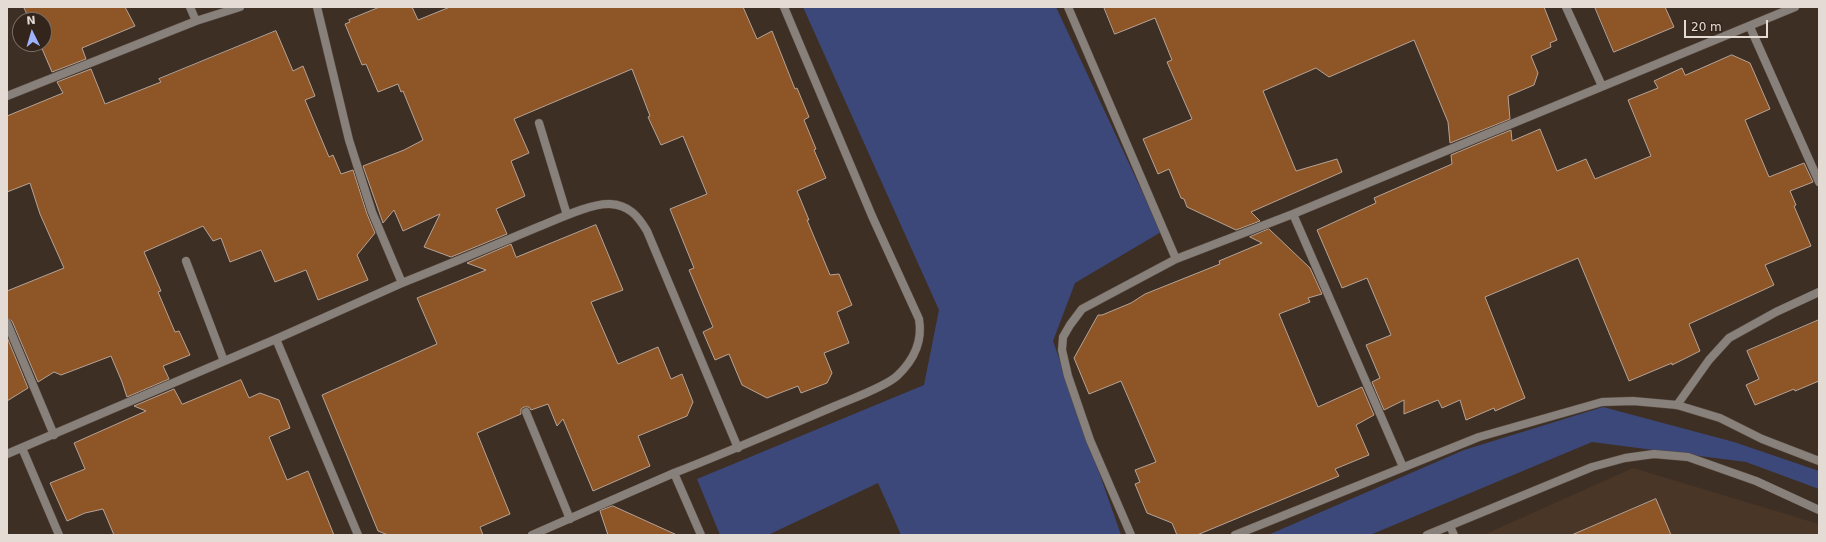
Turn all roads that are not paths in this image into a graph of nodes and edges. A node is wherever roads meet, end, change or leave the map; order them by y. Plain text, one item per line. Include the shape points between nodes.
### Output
1 (190, 7) edge
2 (240, 7) edge
3 (317, 7) edge
4 (784, 7) edge
5 (1068, 7) edge
6 (1566, 7) edge
7 (1795, 7) edge
8 (196, 21) junction
9 (1750, 27) junction
10 (1602, 86) junction
11 (7, 96) edge
12 (539, 123) dead end
13 (1819, 182) edge
14 (1293, 214) junction
15 (567, 215) junction
16 (1176, 259) junction
17 (186, 261) dead end
18 (402, 283) junction
19 (1819, 292) edge
20 (7, 323) edge
21 (276, 339) junction
22 (224, 361) junction
23 (1677, 405) junction
24 (526, 412) dead end
25 (54, 434) junction
26 (22, 448) junction
27 (738, 448) junction
28 (7, 454) edge
29 (1819, 461) edge
30 (1403, 467) junction
31 (674, 473) junction
32 (1819, 510) edge
33 (570, 519) junction
34 (1450, 526) junction
35 (59, 535) edge
36 (358, 535) edge
37 (532, 535) edge
38 (701, 535) edge
39 (1131, 535) edge
40 (1235, 535) edge
41 (1428, 535) edge
42 (1454, 535) edge

1 - 8 street
2 - 8 street
3 - 18 street via 349,140 372,212
4 - 27 street via 872,216 919,319 921,330 918,347 896,377 866,393
5 - 16 street
6 - 10 street
7 - 9 street
8 - 11 street
9 - 10 street
9 - 13 street
10 - 14 street
12 - 15 street
14 - 16 street
14 - 30 street
15 - 18 street
15 - 27 street via 601,204 609,204 631,210 638,216 647,231
16 - 39 street via 1082,309 1063,337 1062,350 1068,376 1090,440
17 - 22 street
18 - 21 street
19 - 23 street via 1729,338 1709,360
20 - 25 street
21 - 22 street
21 - 36 street
22 - 25 street
23 - 29 street via 1720,418 1762,440
23 - 30 street via 1602,402 1479,437
24 - 33 street
25 - 26 street
26 - 28 street
26 - 35 street
27 - 31 street
30 - 40 street
31 - 33 street
31 - 38 street
32 - 34 street via 1756,481 1688,458 1654,454 1625,458 1592,467
33 - 37 street
34 - 41 street
34 - 42 street

